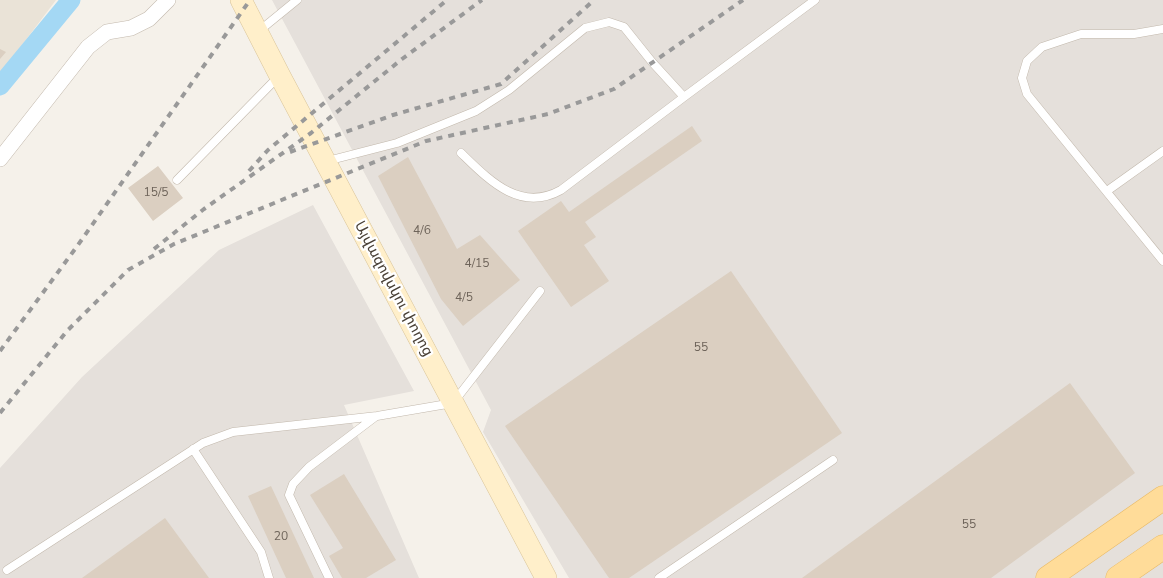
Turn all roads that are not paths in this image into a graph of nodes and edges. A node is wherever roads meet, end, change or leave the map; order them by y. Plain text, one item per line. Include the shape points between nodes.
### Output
1 (168, 0) edge
2 (241, 0) edge
3 (297, 0) edge
4 (815, 0) edge
5 (1163, 29) edge
6 (258, 33) junction
7 (280, 76) junction
8 (684, 96) junction
9 (1163, 151) edge
10 (461, 153) dead end
11 (0, 159) edge
12 (326, 161) junction
13 (177, 180) dead end
14 (1107, 191) junction
15 (1160, 252) edge
16 (1163, 260) edge
17 (540, 291) dead end
18 (453, 403) junction
19 (377, 416) junction
20 (193, 449) junction
21 (833, 460) dead end
22 (1163, 498) edge
23 (1163, 547) edge
24 (7, 570) dead end
25 (664, 577) edge
26 (269, 578) edge
27 (329, 578) edge
28 (546, 578) edge
29 (1048, 578) edge
30 (1118, 578) edge

1 - 11 street via 149,19 131,28 108,32 88,47
2 - 6 main road, Այվազովսկու փողոց
3 - 6 lane
4 - 8 lane
5 - 14 lane via 1134,34 1081,34 1042,47 1027,61 1022,78 1027,94
6 - 7 main road, Այվազովսկու փողոց
7 - 12 main road, Այվազովսկու փողոց
7 - 13 lane
8 - 10 lane via 549,197 528,198 508,192 481,173
8 - 12 lane via 624,27 609,22 585,28 509,90 476,111 397,143
9 - 14 lane
12 - 18 main road, Այվազովսկու փողոց
14 - 15 lane
15 - 16 lane
17 - 18 lane
18 - 19 lane
18 - 28 main road, Այվազովսկու փողոց
19 - 20 lane via 233,432
19 - 27 lane via 309,467 293,484 289,496
20 - 24 lane
20 - 26 lane via 261,552
21 - 25 lane
22 - 29 main road
23 - 30 main road

